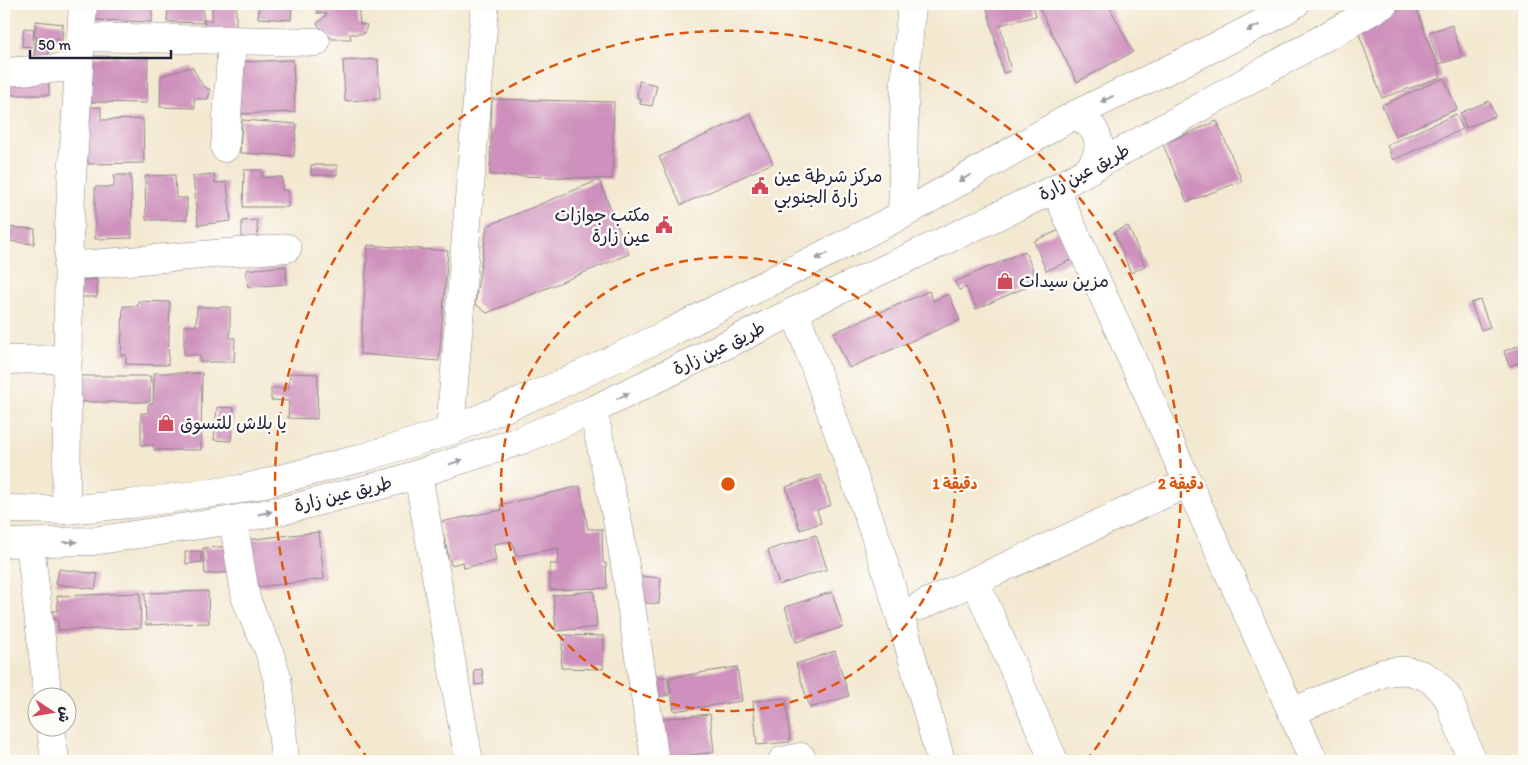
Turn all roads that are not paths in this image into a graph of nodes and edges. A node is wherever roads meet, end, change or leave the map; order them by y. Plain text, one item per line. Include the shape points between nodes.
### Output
1 (83, 4) edge
2 (485, 4) edge
3 (912, 4) edge
4 (1295, 4) edge
5 (1384, 4) edge
6 (81, 37) junction
7 (232, 41) junction
8 (316, 42) dead end
9 (78, 67) junction
10 (4, 72) edge
11 (1074, 115) junction
12 (225, 148) dead end
13 (1087, 171) junction
14 (1055, 189) junction
15 (902, 215) junction
16 (287, 248) dead end
17 (68, 266) junction
18 (795, 311) junction
19 (68, 359) junction
20 (4, 360) edge
21 (593, 410) junction
22 (450, 431) junction
23 (418, 474) junction
24 (1188, 483) junction
25 (4, 509) edge
26 (66, 510) junction
27 (233, 520) junction
28 (17, 543) edge
29 (975, 581) junction
30 (920, 606) dead end
31 (46, 688) edge
32 (1292, 712) junction
33 (52, 738) edge
34 (55, 761) edge
35 (285, 761) edge
36 (469, 761) edge
37 (655, 761) edge
38 (941, 761) edge
39 (1054, 761) edge
40 (1314, 761) edge
41 (1472, 761) edge

1 - 6 street
2 - 22 street
3 - 15 street via 905,79
4 -> 11 street, طريق عين زارة via 1221,44
5 - 13 street, طريق عين زارة
6 - 7 street
6 - 9 street
7 - 8 street
7 - 12 street
9 - 10 street
9 - 17 street
11 - 13 street via 1091,125 1099,144 1098,154
11 -> 15 street, طريق عين زارة
13 - 14 street, طريق عين زارة
14 - 18 street, طريق عين زارة
14 - 24 street
15 -> 22 street, طريق عين زارة via 660,337
16 - 17 street
17 - 19 street
21 -> 18 street, طريق عين زارة
18 - 38 street via 878,544
19 - 20 street
19 - 26 street
23 -> 21 street, طريق عين زارة via 522,440
21 - 37 street via 620,534
22 - 26 street, طريق عين زارة via 353,461 241,489
27 -> 23 street, طريق عين زارة via 341,496
23 - 36 street
24 - 29 street
24 - 32 street
25 - 26 street, طريق عين زارة
28 -> 27 street, طريق عين زارة via 92,541
27 - 35 street via 246,599 277,677
28 - 31 street
29 - 30 street
29 - 39 street
32 - 40 street
32 - 41 street via 1384,673 1412,671 1430,679 1444,692
33 - 34 street

